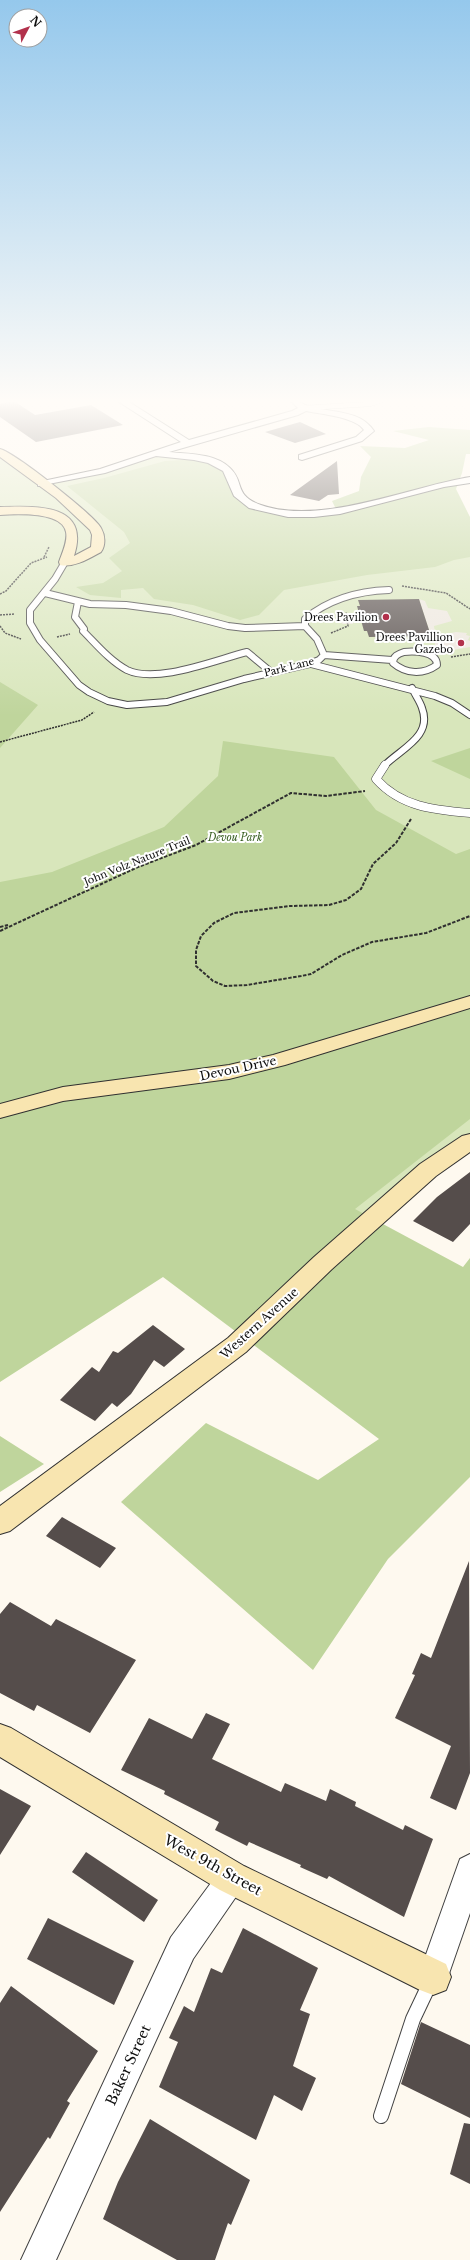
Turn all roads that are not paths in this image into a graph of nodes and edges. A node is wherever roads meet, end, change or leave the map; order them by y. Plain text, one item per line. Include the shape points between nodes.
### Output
1 (72, 505) edge
2 (254, 505) edge
3 (364, 505) edge
4 (0, 511) edge
5 (65, 562) junction
6 (389, 590) dead end
7 (45, 593) junction
8 (78, 602) junction
9 (306, 626) junction
10 (324, 654) junction
11 (392, 660) junction
12 (309, 664) junction
13 (271, 672) junction
14 (412, 688) junction
15 (470, 715) edge
16 (470, 813) edge
17 (470, 1002) edge
18 (0, 1111) edge
19 (470, 1141) edge
20 (0, 1522) edge
21 (0, 1739) edge
22 (470, 1869) edge
23 (232, 1878) junction
24 (433, 1977) junction
25 (381, 2116) dead end
26 (38, 2260) edge

1 - 5 street via 92,523 98,535 97,549
2 - 3 street via 297,514 338,511
4 - 5 street via 37,512 57,516 68,523 73,533
5 - 7 lane, Park Lane
6 - 9 lane via 352,594 323,605 305,619
7 - 8 lane
7 - 13 lane, Park Lane via 28,615 32,630 79,684 99,697 123,704 167,703
8 - 9 lane via 170,611 245,628
8 - 13 lane via 75,618 83,631 126,671 136,675 161,675 247,652
9 - 10 lane, Park Lane via 317,639
10 - 11 lane
10 - 12 lane, Park Lane via 319,660
11 - 11 lane via 404,652 418,652 431,655 437,665 429,670 415,671 401,669
12 - 13 lane, Park Lane
12 - 14 lane
14 - 15 lane via 452,703
14 - 16 lane via 423,710 424,730 415,742 380,768 376,779 383,789 416,807
17 - 18 street, Devou Drive via 278,1060 187,1079 109,1086 63,1094
19 - 20 street, Western Avenue via 428,1170 323,1263 237,1345
21 - 23 street, West 9th Street
22 - 24 street
23 - 24 street, West 9th Street
23 - 26 street, Baker Street via 182,1948
24 - 25 lane via 413,2019

